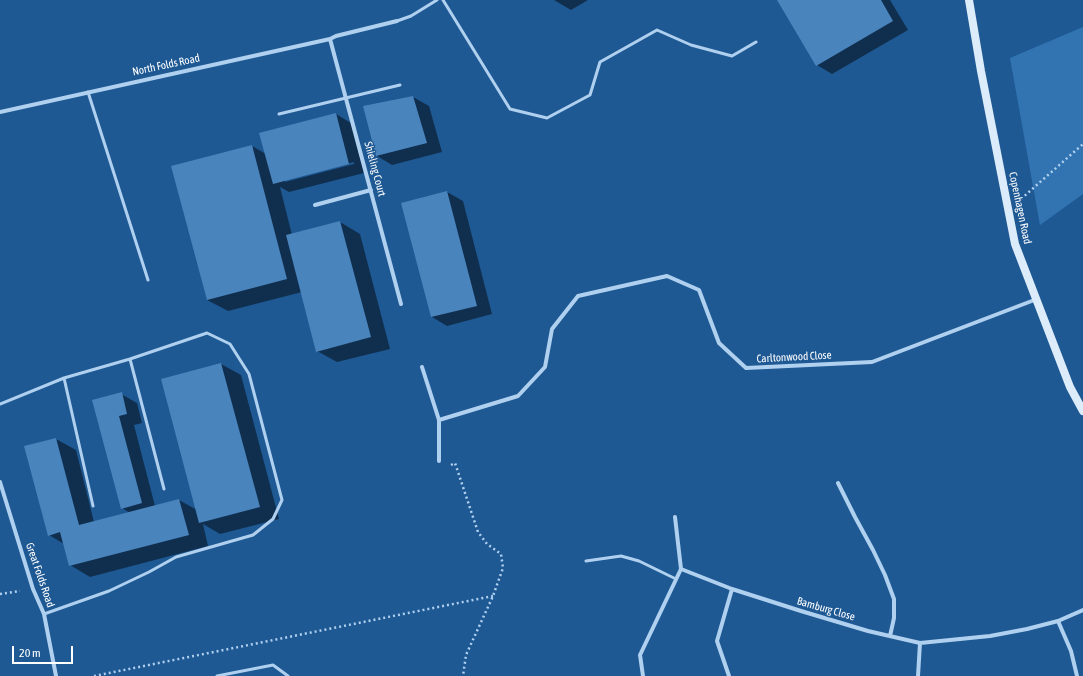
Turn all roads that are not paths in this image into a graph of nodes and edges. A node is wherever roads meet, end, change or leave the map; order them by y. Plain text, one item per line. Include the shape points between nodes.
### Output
1 (437, 0) edge
2 (444, 0) edge
3 (969, 0) edge
4 (397, 21) joint
5 (330, 39) junction
6 (756, 42) dead end
7 (400, 85) dead end
8 (88, 92) junction
9 (346, 97) junction
10 (0, 112) edge
11 (278, 114) dead end
12 (371, 190) junction
13 (315, 205) dead end
14 (148, 280) dead end
15 (1037, 299) junction
16 (401, 304) dead end
17 (130, 359) junction
18 (422, 367) dead end
19 (64, 378) junction
20 (0, 404) edge
21 (1083, 412) edge
22 (439, 420) junction
23 (439, 461) road end
24 (0, 482) edge
25 (838, 482) dead end
26 (164, 488) dead end
27 (93, 506) dead end
28 (675, 517) dead end
29 (586, 561) dead end
30 (681, 569) junction
31 (676, 579) junction
32 (732, 589) junction
33 (1083, 610) edge
34 (44, 614) junction
35 (1058, 621) junction
36 (890, 636) junction
37 (920, 643) junction
38 (56, 676) edge
39 (216, 676) edge
40 (288, 676) edge
41 (643, 676) edge
42 (729, 676) edge
43 (918, 676) edge
44 (1077, 676) edge

1 - 4 lane via 411,16
2 - 6 lane via 510,110 547,118 590,95 600,62 657,30 691,45 732,56
3 - 15 street, Copenhagen Road via 1015,244
4 - 5 street, North Folds Road
5 - 8 street, North Folds Road
5 - 9 street, Shieling Court
7 - 9 lane
8 - 10 street, North Folds Road
8 - 14 lane
9 - 11 lane
9 - 12 street, Shieling Court
12 - 13 street
12 - 16 street, Shieling Court
15 - 21 street, Copenhagen Road via 1070,387
15 - 22 street, Carltonwood Close via 872,362 746,368 719,344 699,290 667,276 578,296 552,329 545,367 518,396
17 - 19 lane
17 - 26 lane
17 - 34 lane via 207,333 230,344 249,374 282,500 273,520 253,535 176,557 109,591
18 - 22 street
19 - 20 lane
19 - 27 lane
22 - 23 street
24 - 34 street, Great Folds Road via 33,589
25 - 36 street via 885,575 894,599 894,618
28 - 30 street
29 - 31 lane via 621,556 639,561
30 - 31 street
30 - 32 street, Bamburg Close
31 - 41 street via 640,655
32 - 36 street, Bamburg Close
32 - 42 street via 717,641
33 - 35 street, Bamburg Close
34 - 38 street, Great Folds Road
35 - 37 street, Bamburg Close via 990,636
35 - 44 street via 1071,651
36 - 37 street, Bamburg Close
37 - 43 street
39 - 40 lane via 273,665

